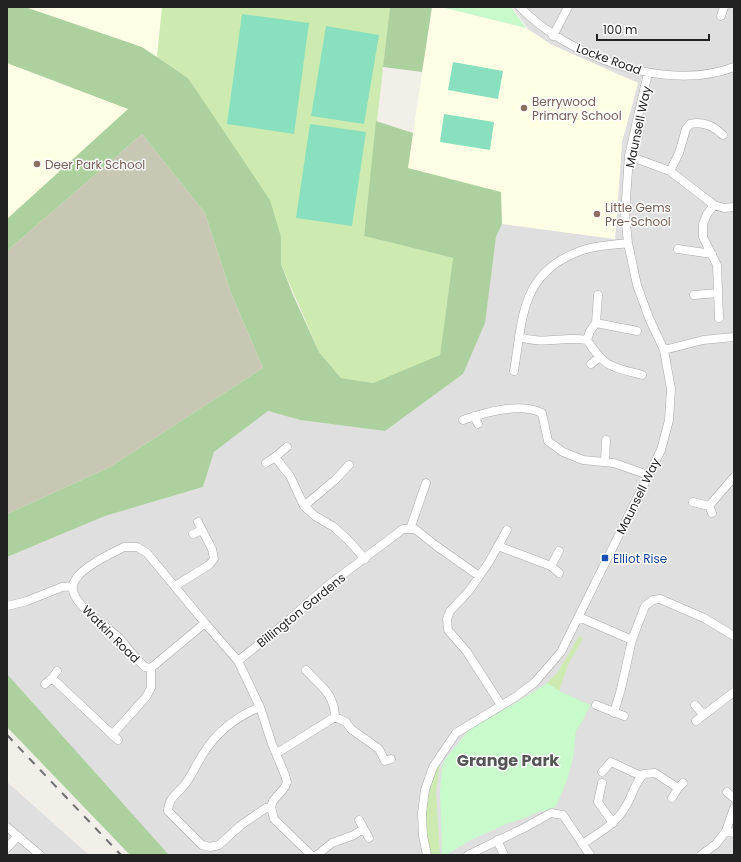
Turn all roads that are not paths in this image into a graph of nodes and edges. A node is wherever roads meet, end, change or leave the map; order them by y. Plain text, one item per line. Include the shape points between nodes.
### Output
1 (520, 7) edge
2 (568, 7) edge
3 (724, 7) edge
4 (721, 16) dead end
5 (553, 36) junction
6 (734, 66) edge
7 (648, 74) junction
8 (723, 135) dead end
9 (629, 156) junction
10 (670, 171) junction
11 (714, 205) junction
12 (734, 207) edge
13 (628, 243) junction
14 (678, 249) dead end
15 (712, 254) junction
16 (718, 293) junction
17 (598, 295) dead end
18 (694, 295) dead end
19 (719, 318) dead end
20 (596, 323) junction
21 (637, 331) dead end
22 (519, 337) junction
23 (734, 337) edge
24 (587, 340) junction
25 (664, 350) junction
26 (598, 358) junction
27 (592, 364) dead end
28 (514, 371) dead end
29 (642, 375) dead end
30 (474, 416) junction
31 (463, 420) dead end
32 (478, 424) dead end
33 (606, 440) dead end
34 (287, 447) dead end
35 (275, 457) junction
36 (605, 462) junction
37 (266, 463) dead end
38 (349, 464) dead end
39 (648, 475) junction
40 (734, 477) edge
41 (426, 482) dead end
42 (693, 502) dead end
43 (304, 506) junction
44 (410, 529) junction
45 (507, 530) dead end
46 (192, 534) dead end
47 (498, 546) junction
48 (559, 551) dead end
49 (364, 559) junction
50 (550, 566) junction
51 (560, 573) dead end
52 (479, 576) junction
53 (73, 586) junction
54 (175, 586) junction
55 (7, 606) edge
56 (579, 618) junction
57 (205, 623) junction
58 (734, 636) edge
59 (632, 640) junction
60 (238, 661) junction
61 (151, 668) junction
62 (306, 670) dead end
63 (57, 671) dead end
64 (52, 678) junction
65 (44, 684) dead end
66 (734, 692) edge
67 (501, 705) junction
68 (596, 705) dead end
69 (695, 705) dead end
70 (260, 707) junction
71 (614, 713) junction
72 (703, 714) junction
73 (624, 716) dead end
74 (335, 717) junction
75 (696, 721) dead end
76 (277, 753) junction
77 (385, 762) dead end
78 (602, 772) dead end
79 (641, 776) junction
80 (602, 783) dead end
81 (672, 798) dead end
82 (272, 808) junction
83 (734, 808) edge
84 (359, 820) dead end
85 (613, 823) junction
86 (7, 827) edge
87 (363, 829) junction
88 (730, 832) edge
89 (18, 836) junction
90 (369, 838) dead end
91 (497, 840) junction
92 (582, 844) junction
93 (7, 848) edge
94 (40, 855) edge
95 (311, 855) edge
96 (317, 855) edge
97 (427, 855) edge
98 (468, 855) edge
99 (504, 855) edge
100 (590, 855) edge
101 (701, 855) edge

1 - 5 street, Locke Road
2 - 5 street
3 - 4 street
5 - 7 street, Locke Road via 594,56
6 - 7 street, Locke Road via 698,74
7 - 9 street, Maunsell Way
8 - 10 street via 719,126 690,124
9 - 10 street
9 - 13 street, Maunsell Way via 625,214
10 - 11 street
11 - 12 street
11 - 15 street via 703,224 703,237
13 - 22 street via 584,249 556,262 542,274 527,302
13 - 25 street, Maunsell Way via 646,311
14 - 15 street
15 - 16 street via 717,265
16 - 18 street
16 - 19 street
17 - 20 street
20 - 21 street
20 - 24 street
22 - 24 street via 532,341 572,338
22 - 28 street
23 - 25 street via 703,340
24 - 26 street
25 - 39 street, Maunsell Way via 671,389 669,420 661,450
26 - 27 street
26 - 29 street via 614,368
30 - 31 street
30 - 32 street
30 - 36 street via 502,409 534,409 542,413 548,442 555,448 583,460
33 - 36 street
34 - 35 street
35 - 37 street
35 - 43 street via 290,476
36 - 39 street via 623,465
38 - 43 street via 335,480
39 - 56 street, Maunsell Way
40 - 42 street via 711,510
41 - 44 street
43 - 49 street via 334,527
44 - 49 street, Billington Gardens via 403,529
44 - 52 street via 415,529
45 - 47 street
46 - 54 street via 200,526 212,549 214,559 209,565
47 - 50 street
47 - 52 street
48 - 50 street
49 - 60 street, Billington Gardens via 326,587
50 - 51 street
52 - 67 street via 450,611 447,619 448,630 467,652
53 - 54 street via 79,575 106,556 124,547 136,547 147,553
53 - 55 street via 62,587
53 - 61 street, Watkin Road via 74,595 88,612 117,637 145,667
54 - 57 street
56 - 59 street
56 - 67 street, Maunsell Way via 561,652 542,676
57 - 60 street
57 - 61 street, Watkin Road
58 - 59 street via 704,618 660,599 653,600 645,606
59 - 71 street
60 - 70 street
61 - 64 street via 151,688 115,737
62 - 74 street via 311,682 330,694
63 - 64 street
64 - 65 street
66 - 72 street
67 - 97 street, Maunsell Way via 456,733 433,767 425,790 422,813
68 - 71 street
69 - 72 street
70 - 76 street
70 - 82 street via 241,715 206,749 185,784 169,802 168,811 202,845 210,846 219,845 241,825 266,808
71 - 73 street
72 - 75 street
74 - 76 street
74 - 77 street via 346,722 351,729 379,749
76 - 82 street via 287,782 273,801
78 - 79 street via 611,762
79 - 81 street via 655,773 680,786
79 - 85 street via 627,805
80 - 85 street via 598,802
82 - 95 street via 274,818
83 - 88 street
84 - 87 street
85 - 92 street
86 - 89 street
87 - 90 street
87 - 96 street via 332,843
88 - 101 street
89 - 93 street
89 - 94 street
91 - 92 street via 550,813 563,815
91 - 98 street
91 - 99 street
92 - 100 street

